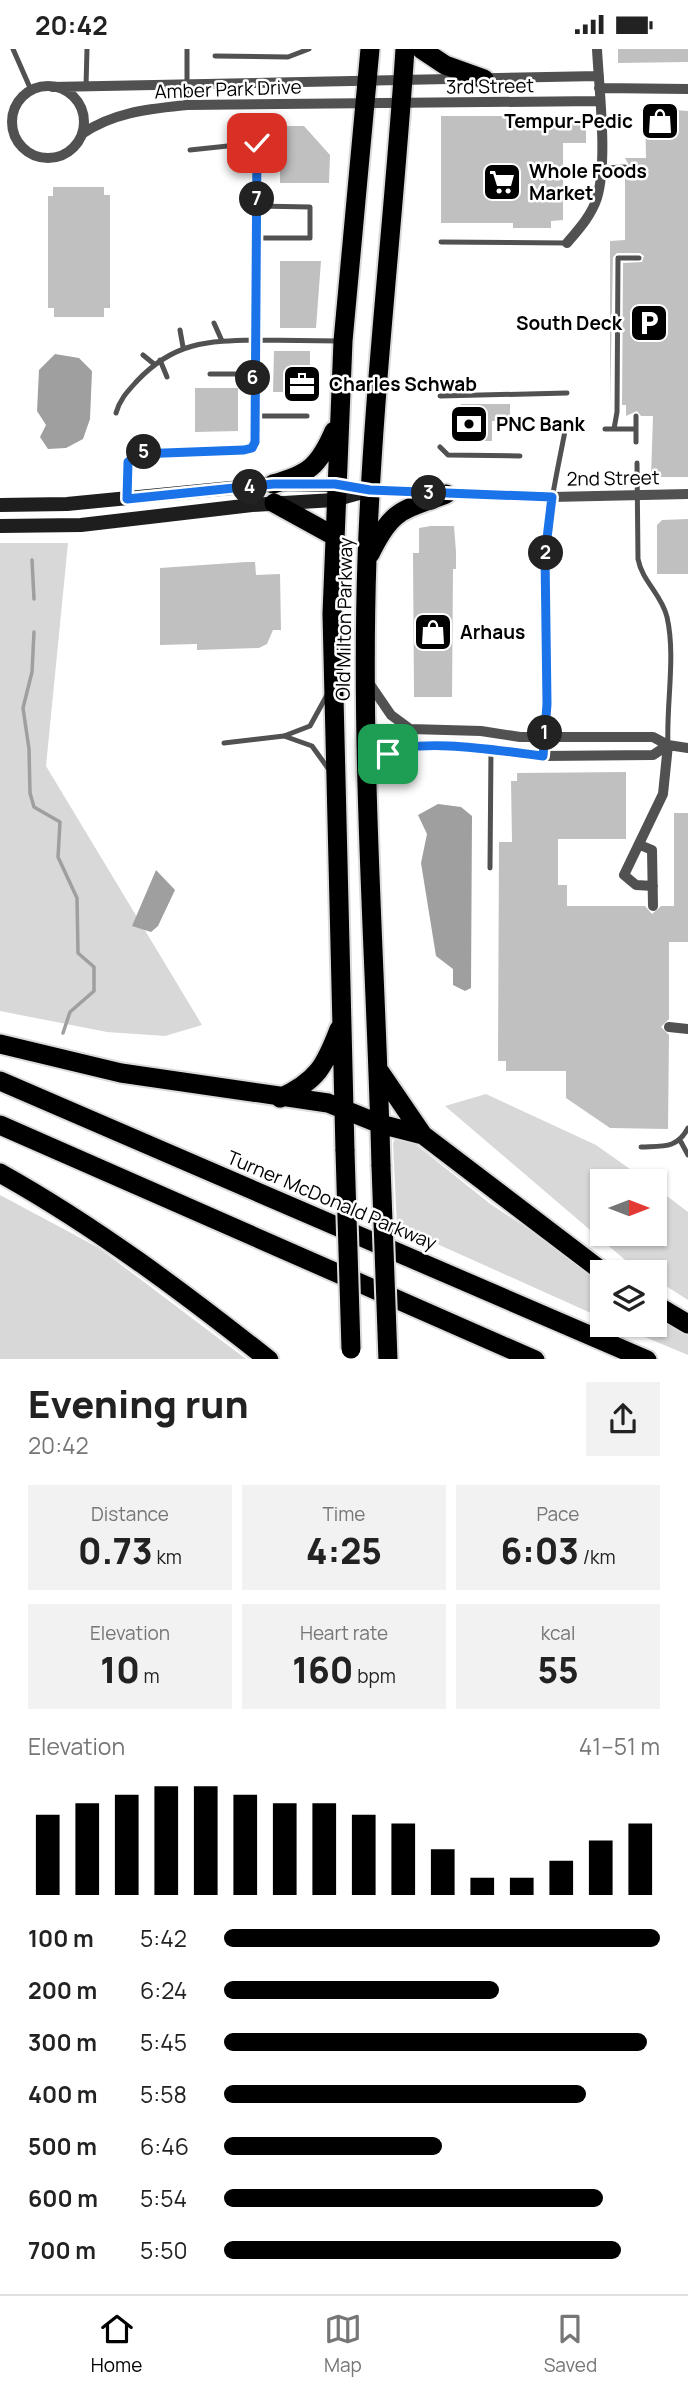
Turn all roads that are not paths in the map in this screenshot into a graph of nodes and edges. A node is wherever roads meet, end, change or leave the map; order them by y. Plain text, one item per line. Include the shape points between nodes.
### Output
1 (13, 49) edge
2 (87, 49) edge
3 (187, 49) edge
4 (309, 49) edge
5 (370, 49) edge
6 (405, 49) edge
7 (421, 49) edge
8 (597, 49) edge
9 (247, 53) edge
10 (215, 55) dead end
11 (598, 76) junction
12 (484, 79) junction
13 (384, 81) junction
14 (187, 83) junction
15 (52, 86) junction
16 (86, 86) junction
17 (599, 88) junction
18 (688, 89) edge
19 (32, 90) junction
20 (599, 101) junction
21 (382, 104) junction
22 (187, 105) junction
23 (82, 134) junction
24 (190, 150) dead end
25 (625, 167) dead end
26 (601, 168) junction
27 (257, 206) junction
28 (257, 238) junction
29 (441, 242) dead end
30 (567, 243) joint
31 (639, 258) dead end
32 (214, 323) dead end
33 (180, 330) dead end
34 (258, 340) junction
35 (222, 341) junction
36 (342, 341) junction
37 (183, 347) junction
38 (143, 355) dead end
39 (160, 360) junction
40 (153, 364) junction
41 (253, 374) junction
42 (210, 375) dead end
43 (167, 377) dead end
44 (567, 393) dead end
45 (440, 396) dead end
46 (116, 413) dead end
47 (254, 416) junction
48 (306, 416) dead end
49 (636, 416) dead end
50 (338, 421) junction
51 (605, 429) dead end
52 (614, 429) junction
53 (636, 429) junction
54 (565, 431) dead end
55 (636, 442) dead end
56 (440, 447) dead end
57 (520, 456) dead end
58 (637, 463) dead end
59 (370, 490) junction
60 (335, 492) junction
61 (274, 494) junction
62 (446, 494) junction
63 (688, 494) edge
64 (636, 495) junction
65 (552, 497) junction
66 (127, 499) junction
67 (0, 505) edge
68 (0, 526) edge
69 (334, 536) junction
70 (367, 562) junction
71 (365, 678) junction
72 (333, 684) junction
73 (284, 736) junction
74 (545, 737) junction
75 (224, 743) dead end
76 (668, 745) junction
77 (688, 748) edge
78 (491, 750) junction
79 (543, 756) junction
80 (334, 777) junction
81 (367, 777) junction
82 (640, 845) junction
83 (490, 868) dead end
84 (653, 886) junction
85 (653, 906) dead end
86 (342, 1022) junction
87 (669, 1027) dead end
88 (688, 1030) edge
89 (0, 1044) edge
90 (379, 1070) junction
91 (0, 1081) edge
92 (280, 1098) junction
93 (345, 1109) junction
94 (380, 1123) junction
95 (0, 1125) edge
96 (688, 1128) edge
97 (423, 1135) junction
98 (681, 1142) junction
99 (640, 1147) dead end
100 (688, 1155) edge
101 (0, 1173) edge
102 (590, 1262) edge
103 (667, 1312) edge
104 (688, 1324) edge
105 (351, 1354) edge
106 (268, 1359) edge
107 (388, 1359) edge
108 (533, 1359) edge
109 (645, 1359) edge

1 - 19 lane
2 - 16 lane
3 - 14 lane
4 - 9 lane via 288,57
5 - 13 highway, Old Milton Parkway
6 - 13 highway, Old Milton Parkway
7 - 12 highway via 445,65
8 - 11 street
9 - 10 lane
11 - 12 street, 3rd Street
11 - 17 street
12 - 13 street, 3rd Street
13 - 14 street, Amber Park Drive
13 - 21 highway, Old Milton Parkway
13 - 21 highway, Old Milton Parkway
14 - 16 street, Amber Park Drive
14 - 22 lane
15 - 16 street, Amber Park Drive
15 - 19 street
15 - 23 street via 78,103
17 - 18 street
17 - 20 street
19 - 23 street via 22,97 12,118 17,141 25,150 58,157
20 - 21 street, 3rd Street
20 - 26 street
21 - 22 street, Amber Park Drive
21 - 36 highway, Old Milton Parkway
21 - 59 highway, Old Milton Parkway
22 - 23 street, Amber Park Drive via 136,111
24 - 27 lane via 257,143
25 - 26 lane
26 - 30 street via 589,218
27 - 28 lane
27 - 28 lane via 310,207 310,238
28 - 34 lane
29 - 30 lane
31 - 52 lane via 618,258
32 - 35 lane
33 - 37 lane
34 - 35 lane
34 - 36 lane
34 - 41 lane
35 - 37 lane
36 - 50 highway, Old Milton Parkway
37 - 39 lane
38 - 40 lane
39 - 40 lane
39 - 43 lane
40 - 46 lane via 120,400
41 - 42 lane
41 - 47 lane
44 - 45 lane
47 - 48 lane
47 - 66 lane via 252,448 145,451 131,457 126,469
49 - 53 lane
50 - 60 highway, Old Milton Parkway
50 - 61 highway via 318,463
51 - 52 lane
52 - 53 lane
53 - 55 lane
54 - 65 lane
56 - 57 lane via 448,455
58 - 64 lane
59 - 60 street
59 - 62 street, 2nd Street
59 - 70 highway, Old Milton Parkway
60 - 61 street
60 - 69 highway, Old Milton Parkway
61 - 66 street
61 - 68 street via 81,525
61 - 69 highway
62 - 65 street, 2nd Street
62 - 70 highway via 394,515
63 - 64 street, 2nd Street
64 - 65 street, 2nd Street
64 - 76 lane via 640,572 656,590 667,616
65 - 74 lane via 545,555
66 - 67 street
69 - 72 highway, Old Milton Parkway
70 - 71 highway, Old Milton Parkway
71 - 74 street via 391,715 411,729
71 - 81 highway, Old Milton Parkway
72 - 73 lane via 310,726
72 - 80 highway, Old Milton Parkway
73 - 75 lane
73 - 80 lane via 312,746
74 - 76 street via 653,737
74 - 79 lane
76 - 77 street
76 - 79 street via 653,755
76 - 82 street via 663,794
78 - 79 street
78 - 81 street via 400,748 381,758
78 - 83 lane
80 - 86 highway, Old Milton Parkway
81 - 90 highway, Old Milton Parkway
82 - 84 street via 652,850
82 - 84 street via 624,875 636,885
84 - 85 street
86 - 92 highway via 319,1072
86 - 93 highway, Old Milton Parkway
87 - 88 street
89 - 92 highway via 100,1069
90 - 94 highway, Old Milton Parkway
90 - 97 highway
91 - 109 highway, Turner McDonald Parkway
92 - 93 highway
93 - 94 highway
93 - 105 highway, Old Milton Parkway, bridge
94 - 97 highway
94 - 107 highway, Old Milton Parkway, bridge
95 - 108 highway
96 - 98 lane
97 - 102 highway
98 - 99 lane
98 - 100 lane
101 - 106 highway via 108,1240
103 - 104 highway

